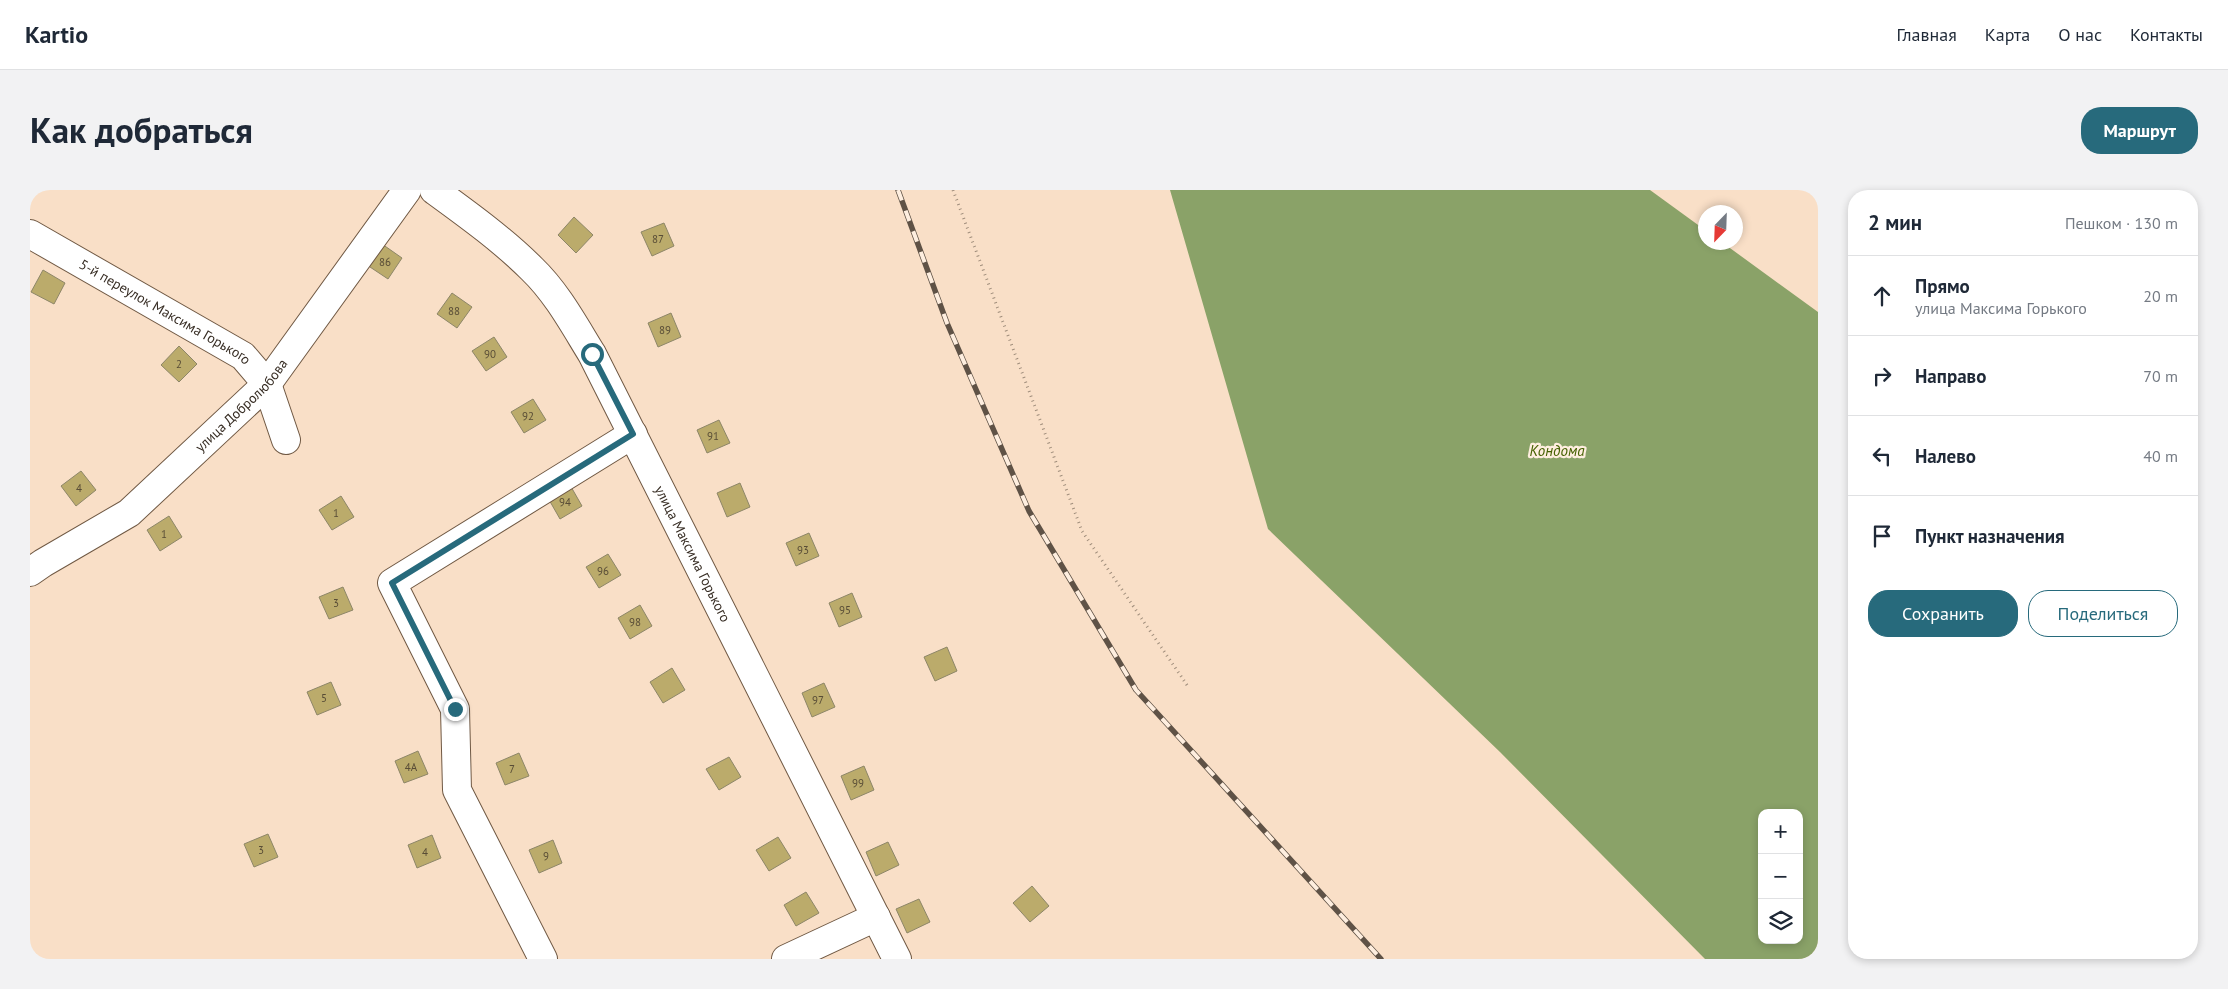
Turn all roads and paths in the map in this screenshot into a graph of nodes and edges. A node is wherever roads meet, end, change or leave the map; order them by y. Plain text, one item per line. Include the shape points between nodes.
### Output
1 (407, 190) edge
2 (434, 190) edge
3 (952, 190) edge
4 (30, 234) edge
5 (267, 384) junction
6 (633, 434) junction
7 (286, 440) dead end
8 (30, 572) edge
9 (1189, 688) dead end
10 (876, 917) junction
11 (543, 959) edge
12 (786, 959) edge
13 (897, 959) edge

1 - 5 street, улица Добролюбова
2 - 6 street, улица Максима Горького via 460,208 538,277 566,311
3 - 9 path via 1082,531
4 - 5 street, 5-й переулок Максима Горького via 243,356
5 - 7 street, 5-й переулок Максима Горького
5 - 8 street, улица Добролюбова via 129,513
6 - 10 street, улица Максима Горького
6 - 11 street via 392,583 455,709 457,790
10 - 12 street
10 - 13 street, улица Максима Горького

